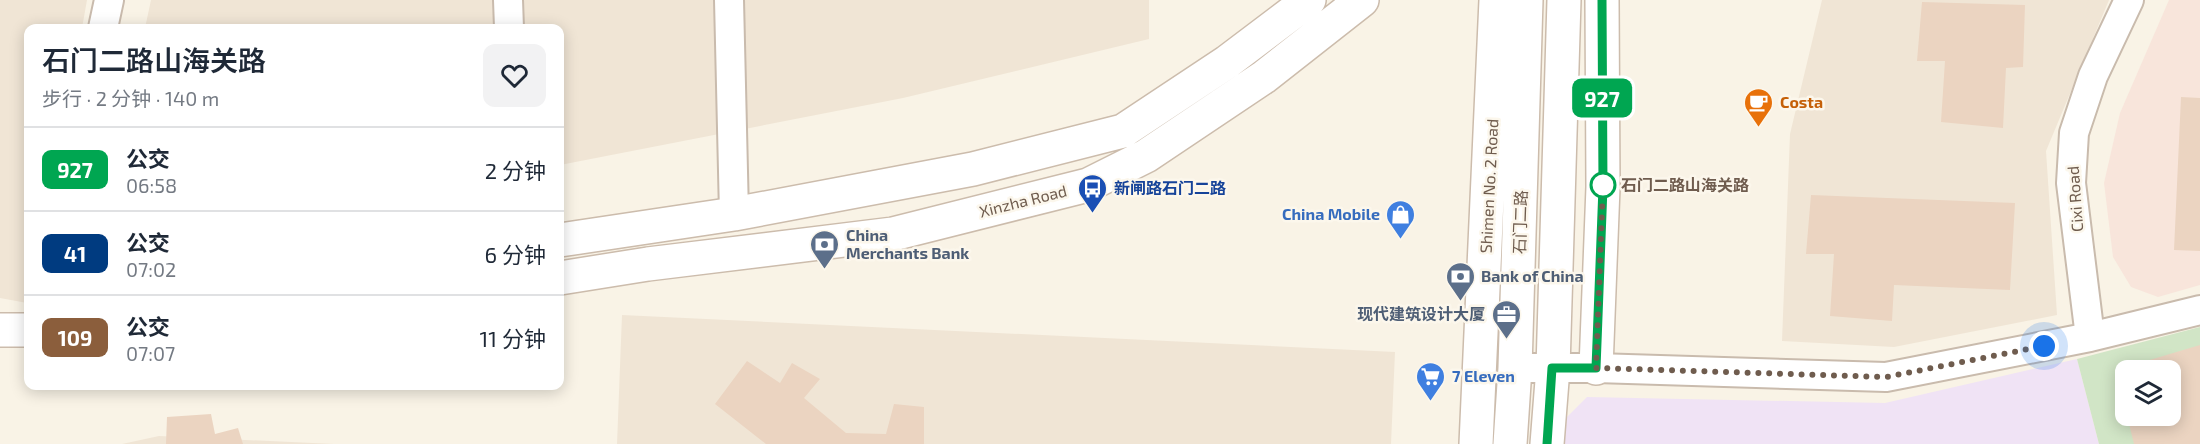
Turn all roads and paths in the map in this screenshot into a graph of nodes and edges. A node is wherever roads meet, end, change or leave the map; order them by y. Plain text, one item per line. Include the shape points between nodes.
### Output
1 (109, 0) edge
2 (508, 0) edge
3 (729, 0) edge
4 (1309, 0) edge
5 (1362, 0) edge
6 (1496, 0) edge
7 (1526, 0) edge
8 (1564, 0) edge
9 (1602, 0) edge
10 (2129, 0) edge
11 (104, 24) edge
12 (509, 24) edge
13 (734, 214) junction
14 (564, 239) edge
15 (564, 277) edge
16 (2200, 310) edge
17 (0, 330) edge
18 (24, 330) edge
19 (2090, 337) junction
20 (1515, 368) junction
21 (1552, 368) junction
22 (1596, 368) junction
23 (1476, 444) edge
24 (1510, 444) edge
25 (1547, 444) edge

1 - 11 street
2 - 12 street
3 - 13 street
4 - 13 main road via 1227,62 1124,131 973,169
5 - 15 main road, Xinzha Road via 1264,77 1146,156 1088,185 893,234
6 - 23 main road, Shimen No. 2 Road
7 - 20 main road, 石门二路
8 - 21 main road
9 - 22 main road via 1603,187
10 - 19 street, Cixi Road via 2093,76 2074,133 2071,183
13 - 14 main road
16 - 19 street
17 - 18 main road
19 - 22 street via 1886,377
20 - 21 street
20 - 24 main road, 石门二路
21 - 22 street
21 - 25 main road

